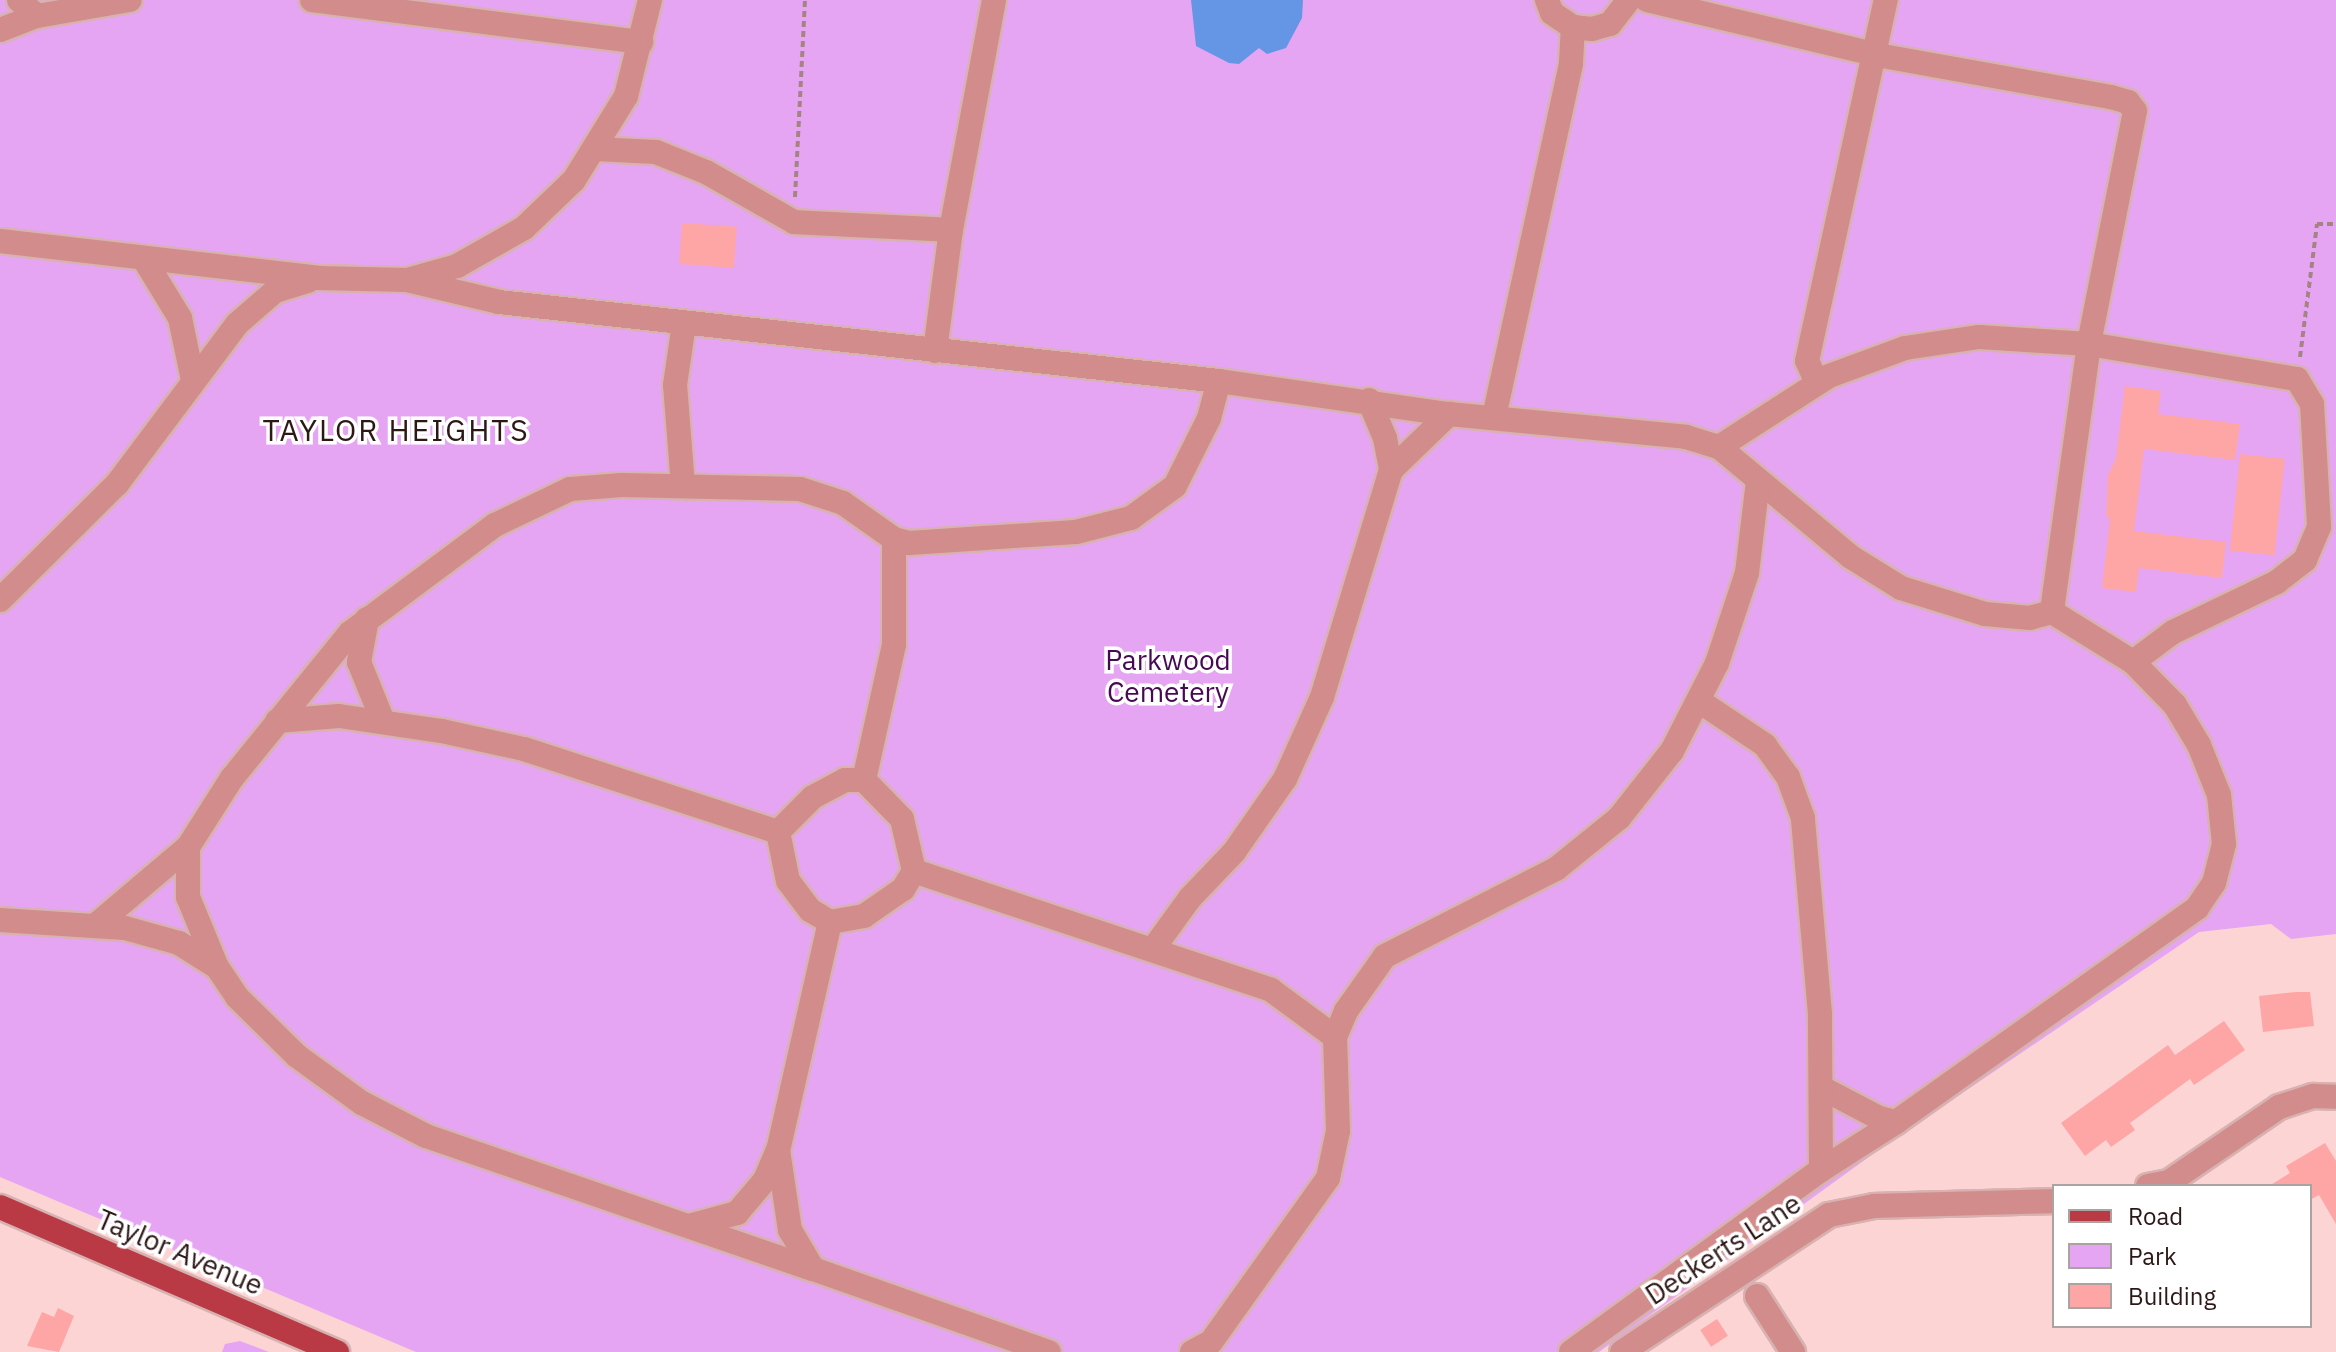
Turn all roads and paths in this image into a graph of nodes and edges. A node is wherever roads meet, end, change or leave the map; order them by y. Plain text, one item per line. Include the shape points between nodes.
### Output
1 (130, 0) edge
2 (312, 0) edge
3 (650, 0) edge
4 (805, 0) edge
5 (994, 0) edge
6 (1547, 0) edge
7 (1629, 0) edge
8 (1647, 0) edge
9 (1886, 0) edge
10 (28, 8) edge
11 (1573, 27) junction
12 (0, 30) edge
13 (641, 42) junction
14 (1877, 55) junction
15 (595, 149) junction
16 (794, 222) junction
17 (2336, 224) edge
18 (951, 230) junction
19 (0, 241) edge
20 (144, 259) junction
21 (318, 278) junction
22 (407, 280) junction
23 (684, 323) junction
24 (2089, 344) junction
25 (935, 351) junction
26 (2297, 379) junction
27 (193, 380) junction
28 (1219, 381) junction
29 (1817, 383) junction
30 (1369, 400) junction
31 (1449, 414) junction
32 (1494, 417) junction
33 (1719, 447) junction
34 (1391, 470) junction
35 (1758, 481) junction
36 (683, 486) junction
37 (894, 539) junction
38 (0, 600) edge
39 (2052, 612) junction
40 (367, 619) junction
41 (2133, 662) junction
42 (1699, 701) junction
43 (382, 719) junction
44 (277, 721) junction
45 (864, 780) junction
46 (778, 832) junction
47 (188, 847) junction
48 (914, 871) junction
49 (0, 920) edge
50 (830, 922) junction
51 (96, 925) junction
52 (1153, 949) junction
53 (217, 967) junction
54 (1335, 1037) junction
55 (1824, 1089) junction
56 (2336, 1097) edge
57 (1896, 1122) junction
58 (778, 1150) junction
59 (1821, 1170) junction
60 (2158, 1184) edge
61 (2052, 1201) edge
62 (0, 1207) edge
63 (692, 1225) junction
64 (813, 1269) junction
65 (1757, 1296) dead end
66 (1203, 1349) edge
67 (337, 1352) edge
68 (1049, 1352) edge
69 (1571, 1352) edge
70 (1622, 1352) edge
71 (1793, 1352) edge

1 - 10 street
2 - 13 street
3 - 13 street
4 - 16 path
5 - 18 street
6 - 11 street via 1552,13
7 - 11 street via 1610,24
8 - 14 street
9 - 14 street
10 - 12 street
11 - 32 street via 1571,63
13 - 15 street via 626,96
14 - 24 street via 2111,97 2128,102 2135,111
14 - 29 street via 1807,361
15 - 16 street via 656,152 706,172
15 - 22 street via 556,200 524,228 487,253
16 - 18 street
17 - 26 path via 2317,224
18 - 25 street
19 - 20 street
20 - 21 street
20 - 27 street via 180,318
21 - 22 street
21 - 27 street via 275,291 237,324
22 - 23 street via 499,302
23 - 25 street
23 - 36 street via 675,385
24 - 26 street
24 - 29 street via 1979,337 1933,341 1877,357
24 - 39 street
25 - 28 street
26 - 41 street via 2312,404 2319,527 2315,544 2305,560 2277,582 2173,632
27 - 38 street via 117,484
28 - 30 street
28 - 37 street via 1209,418 1175,486 1131,518 1076,532 909,543
29 - 33 street
30 - 31 street
30 - 34 street via 1383,429
31 - 32 street
31 - 34 street
32 - 33 street via 1686,437
33 - 35 street
34 - 52 street via 1322,697 1285,779 1234,852 1190,898
35 - 39 street via 1851,557 1901,588 1985,614 2030,618
35 - 42 street via 1747,573
36 - 37 street via 823,494
36 - 40 street via 591,486 553,494 434,565
37 - 45 street via 894,645
39 - 41 street
40 - 43 street via 359,662
40 - 44 street via 326,658
41 - 57 street via 2175,705 2219,795 2224,844 2214,883 2172,930
42 - 54 street via 1672,751 1619,818 1516,894 1385,956 1346,1011
42 - 55 street via 1765,745 1798,799 1810,849
43 - 44 street
43 - 46 street via 524,749
44 - 47 street via 214,803
45 - 46 street via 845,780 813,797
45 - 48 street via 902,819
46 - 50 street via 788,881 810,910
47 - 51 street
47 - 53 street via 188,897
48 - 50 street via 903,889 864,916
48 - 52 street
49 - 51 street
50 - 58 street
51 - 53 street via 152,933
52 - 54 street via 1271,990
53 - 63 street via 237,997 297,1056 362,1103 480,1158
54 - 66 street via 1338,1131 1328,1178
55 - 57 street
55 - 59 street
56 - 60 street via 2313,1096 2279,1107
57 - 59 street
58 - 63 street via 765,1180 737,1213
58 - 64 street via 790,1230
59 - 69 street
61 - 70 street, Deckerts Lane via 1874,1206 1829,1215
62 - 67 main road, Taylor Avenue
63 - 64 street
64 - 68 street
65 - 71 street

